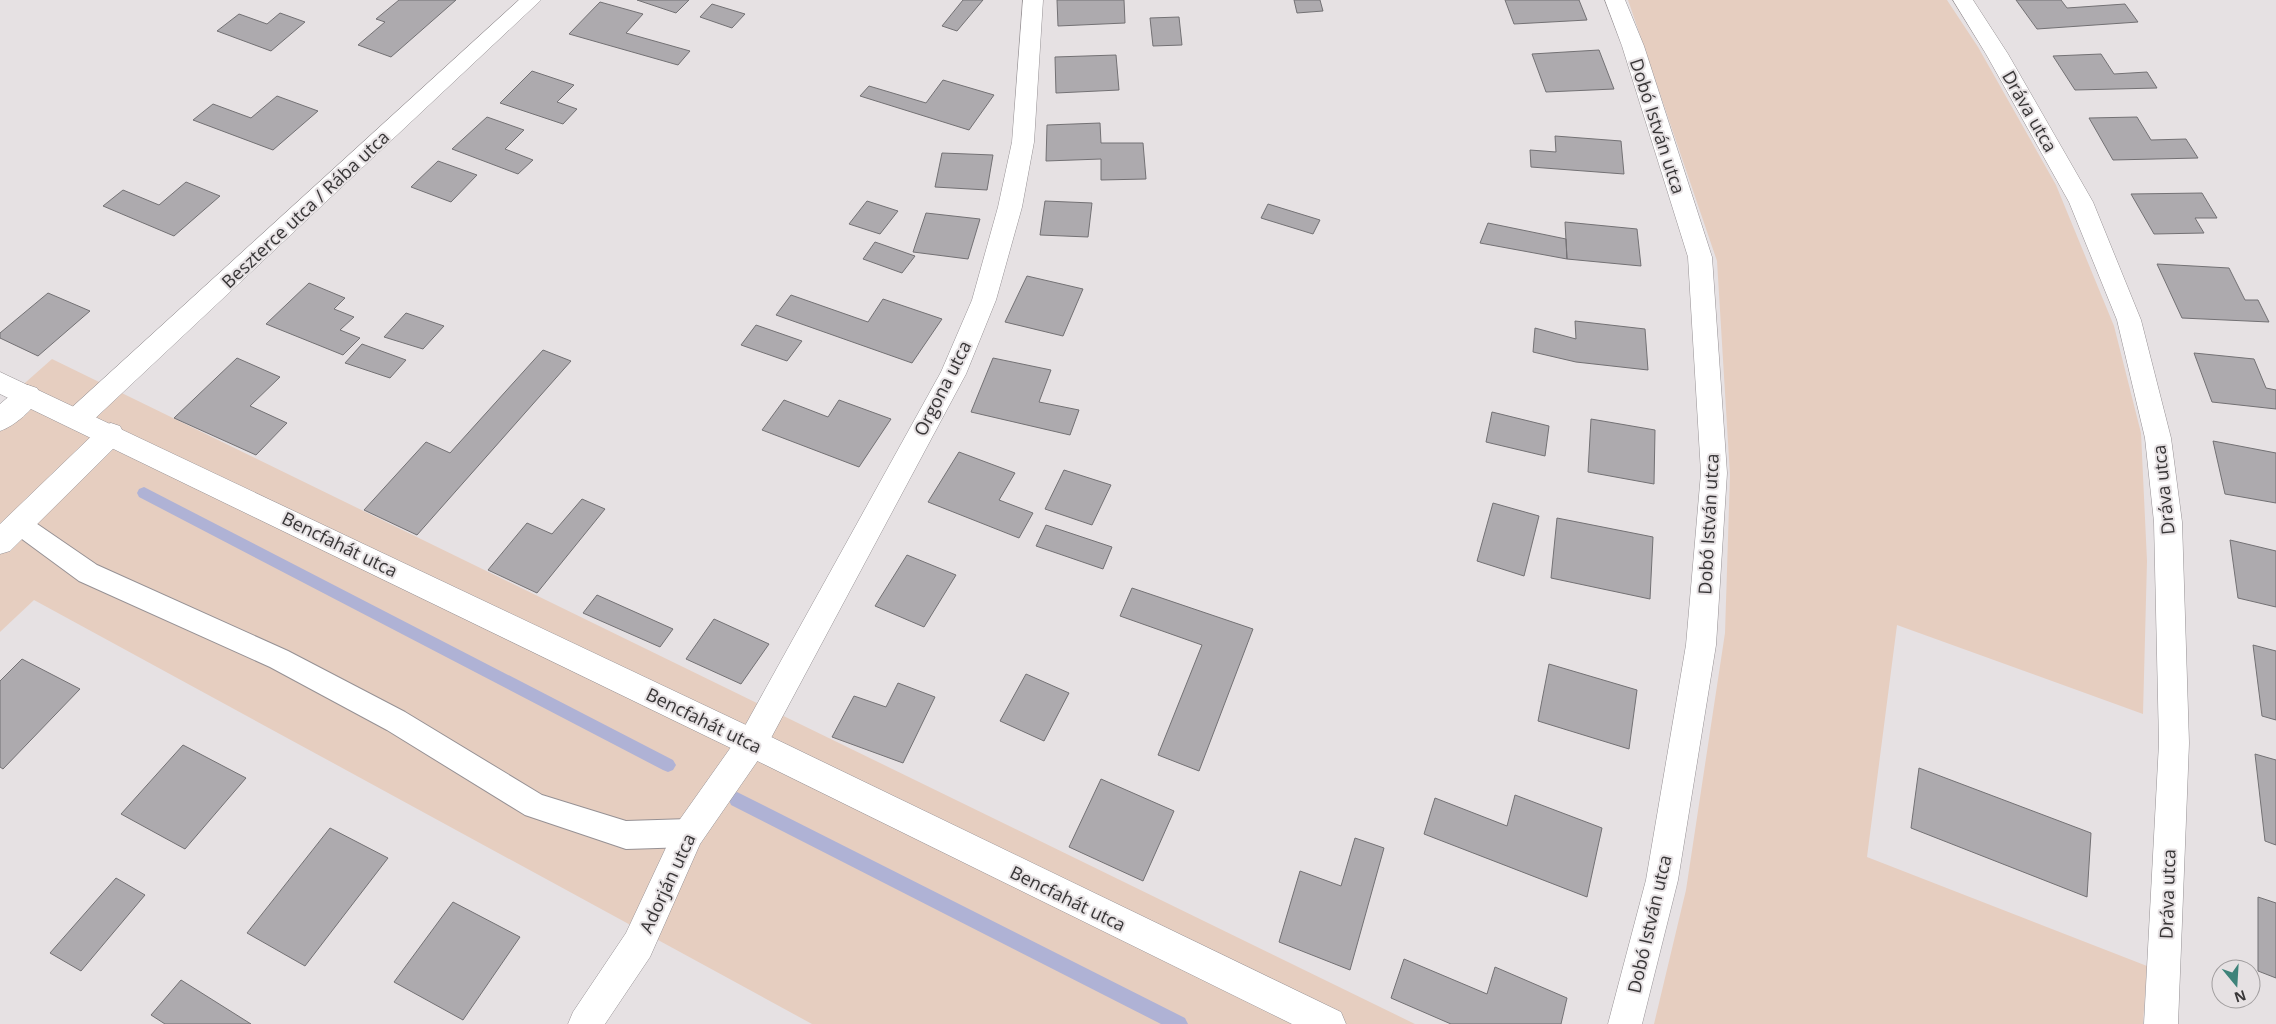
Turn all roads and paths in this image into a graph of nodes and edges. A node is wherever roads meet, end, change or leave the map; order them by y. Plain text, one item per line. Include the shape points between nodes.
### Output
1 (532, 0) edge
2 (1033, 0) edge
3 (1615, 0) edge
4 (1963, 0) edge
5 (0, 382) edge
6 (28, 395) junction
7 (78, 418) junction
8 (0, 420) edge
9 (111, 434) junction
10 (9, 533) edge
11 (752, 743) junction
12 (689, 833) junction
13 (585, 1024) edge
14 (1329, 1024) edge
15 (1625, 1024) edge
16 (2162, 1024) edge

1 - 7 street, Beszterce utca / Rába utca
2 - 11 street, Orgona utca via 1023,142 1010,206 984,300 953,374
3 - 15 street, Dobó István utca via 1633,46 1700,257 1714,473 1697,665 1662,880
4 - 16 street, Dráva utca via 2081,202 2130,320 2158,438 2168,522 2174,743
5 - 6 street, Bencfahát utca
6 - 7 street, Bencfahát utca
6 - 8 street
7 - 9 street, Bencfahát utca
9 - 10 street
9 - 11 street, Bencfahát utca
10 - 12 lane via 88,573 279,660 396,721 535,806 626,835
11 - 12 street, Adorján utca
11 - 14 street, Bencfahát utca
12 - 13 street, Adorján utca via 638,945

